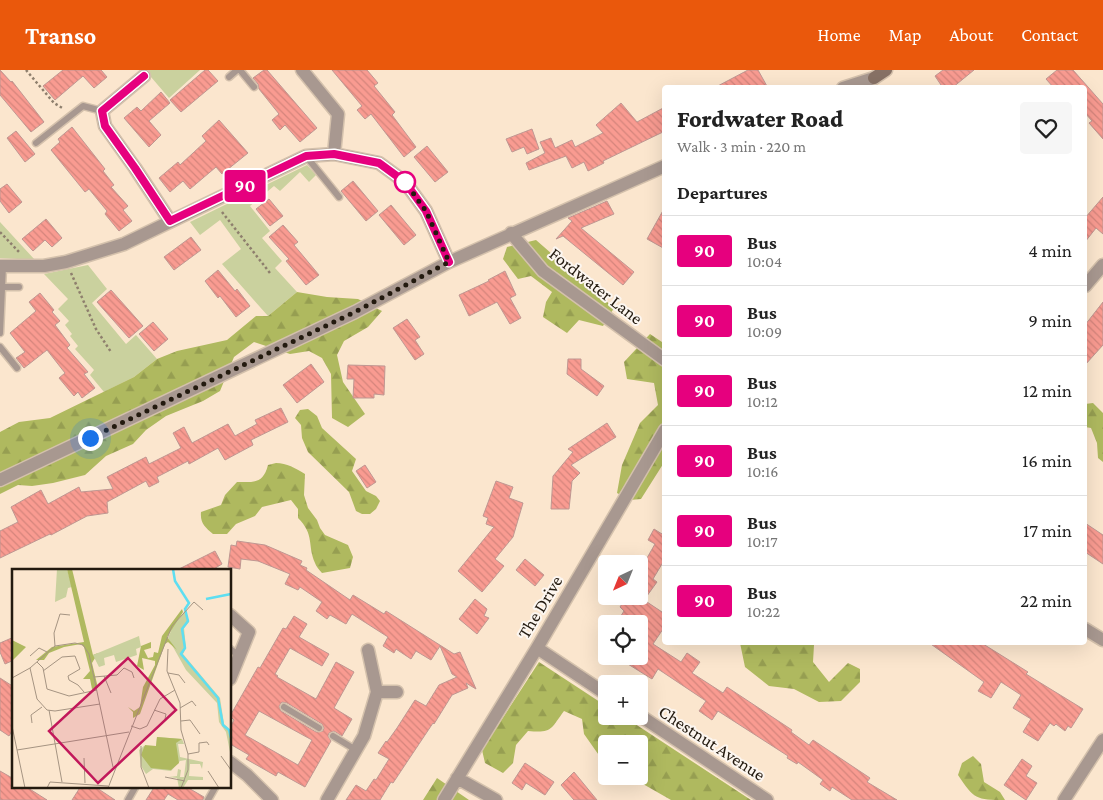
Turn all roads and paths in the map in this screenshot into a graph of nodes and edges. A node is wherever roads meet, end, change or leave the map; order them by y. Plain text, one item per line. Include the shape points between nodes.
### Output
1 (26, 70) edge
2 (238, 70) edge
3 (302, 70) edge
4 (886, 70) edge
5 (144, 76) dead end
6 (229, 77) dead end
7 (871, 83) edge
8 (254, 87) dead end
9 (78, 110) junction
10 (102, 111) junction
11 (36, 143) dead end
12 (334, 154) junction
13 (306, 156) junction
14 (662, 167) edge
15 (339, 197) dead end
16 (213, 201) junction
17 (170, 221) junction
18 (0, 232) edge
19 (511, 233) junction
20 (66, 262) junction
21 (449, 262) junction
22 (1103, 265) edge
23 (1, 266) edge
24 (32, 266) junction
25 (270, 273) dead end
26 (1087, 284) edge
27 (2, 287) junction
28 (19, 287) dead end
29 (0, 333) edge
30 (0, 347) edge
31 (110, 352) dead end
32 (662, 358) edge
33 (17, 368) dead end
34 (662, 435) edge
35 (0, 480) edge
36 (231, 616) edge
37 (1087, 630) edge
38 (1103, 640) edge
39 (537, 648) junction
40 (368, 650) dead end
41 (235, 652) edge
42 (231, 674) edge
43 (598, 689) edge
44 (377, 692) junction
45 (396, 692) dead end
46 (284, 707) dead end
47 (648, 722) edge
48 (319, 728) dead end
49 (333, 736) dead end
50 (1103, 740) edge
51 (356, 750) junction
52 (231, 764) edge
53 (458, 778) junction
54 (135, 788) edge
55 (215, 788) edge
56 (128, 800) edge
57 (208, 800) edge
58 (272, 800) edge
59 (327, 800) edge
60 (444, 800) edge
61 (496, 800) edge
62 (767, 800) edge
63 (1064, 800) edge

1 - 9 path via 54,103 65,110
2 - 6 lane
2 - 8 lane
3 - 12 street via 338,114
4 - 7 street
5 - 10 street
9 - 10 lane via 83,106
9 - 11 lane
10 - 17 street via 105,126
12 - 13 street
12 - 21 street via 379,163 405,182 426,211
13 - 15 lane
13 - 16 street
14 - 19 street
16 - 17 street
16 - 25 path
17 - 20 street via 124,244
18 - 24 path
19 - 21 street
19 - 32 street, Fordwater Lane via 543,271
20 - 24 street
20 - 31 path
21 - 35 street via 355,312
22 - 26 street
23 - 24 street
23 - 27 lane
27 - 28 lane
27 - 29 lane
30 - 33 lane
34 - 39 street, The Drive
36 - 41 street via 249,632
37 - 38 street
39 - 43 street
39 - 53 street, The Drive
40 - 44 street
41 - 42 street
44 - 45 street
44 - 51 street via 364,736
46 - 48 lane
47 - 62 street, Chestnut Avenue
49 - 51 lane
50 - 63 street
51 - 59 street
52 - 58 street via 248,775
53 - 60 street, The Drive
53 - 61 street
54 - 56 lane
55 - 57 lane

